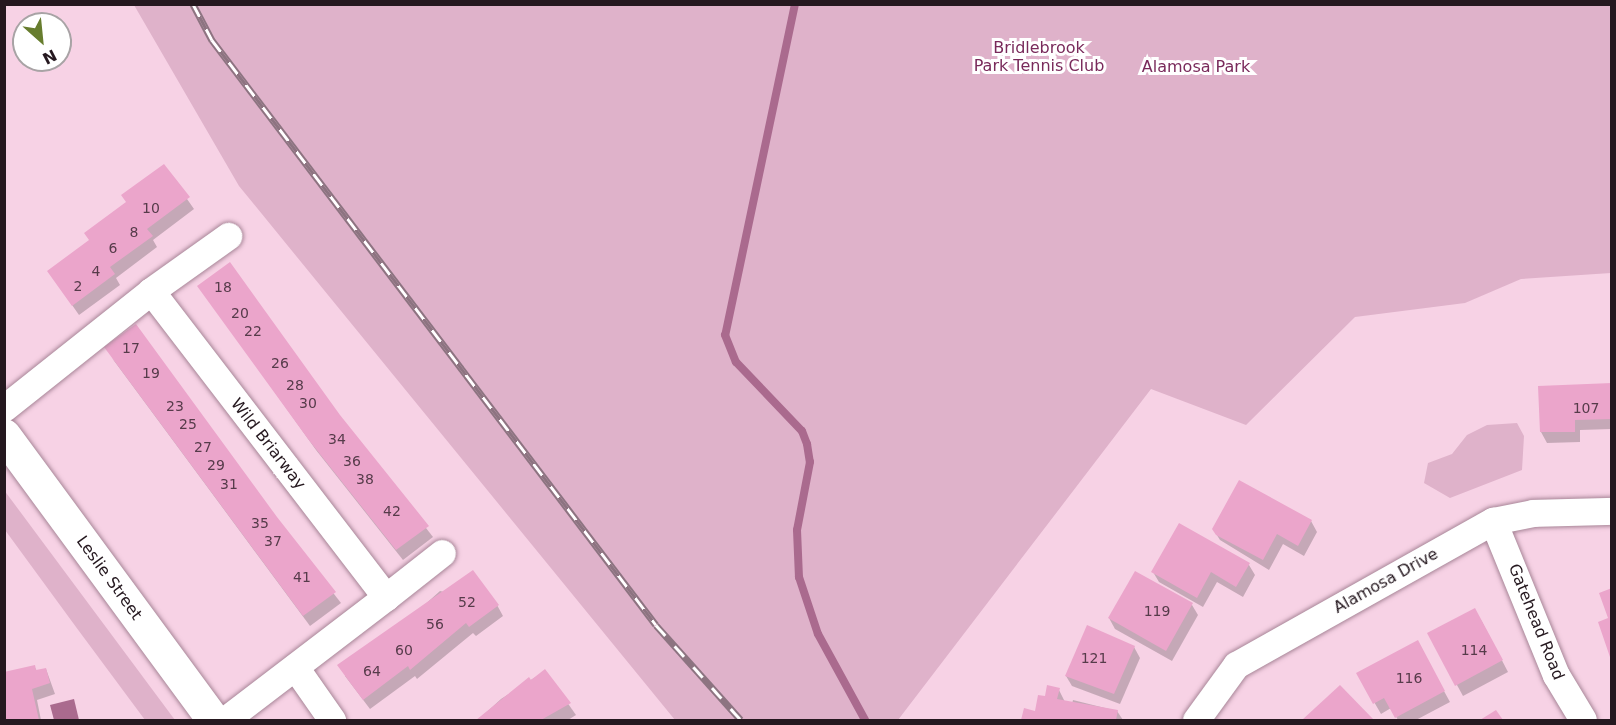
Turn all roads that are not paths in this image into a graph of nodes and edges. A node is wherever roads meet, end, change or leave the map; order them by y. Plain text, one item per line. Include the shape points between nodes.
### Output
1 (228, 236) dead end
2 (151, 291) junction
3 (4, 408) edge
4 (4, 435) edge
5 (1611, 511) edge
6 (1493, 521) junction
7 (442, 553) dead end
8 (386, 597) junction
9 (295, 667) junction
10 (213, 720) edge
11 (225, 720) edge
12 (332, 720) edge
13 (1196, 720) edge
14 (1583, 720) edge

1 - 2 street
2 - 3 street
2 - 8 street, Wild Briarway
4 - 10 main road, Leslie Street
5 - 6 street, Alamosa Drive via 1533,513
6 - 13 street, Alamosa Drive via 1236,664
6 - 14 street, Gatehead Road via 1556,675
7 - 8 street
8 - 9 street
9 - 11 street
9 - 12 street

